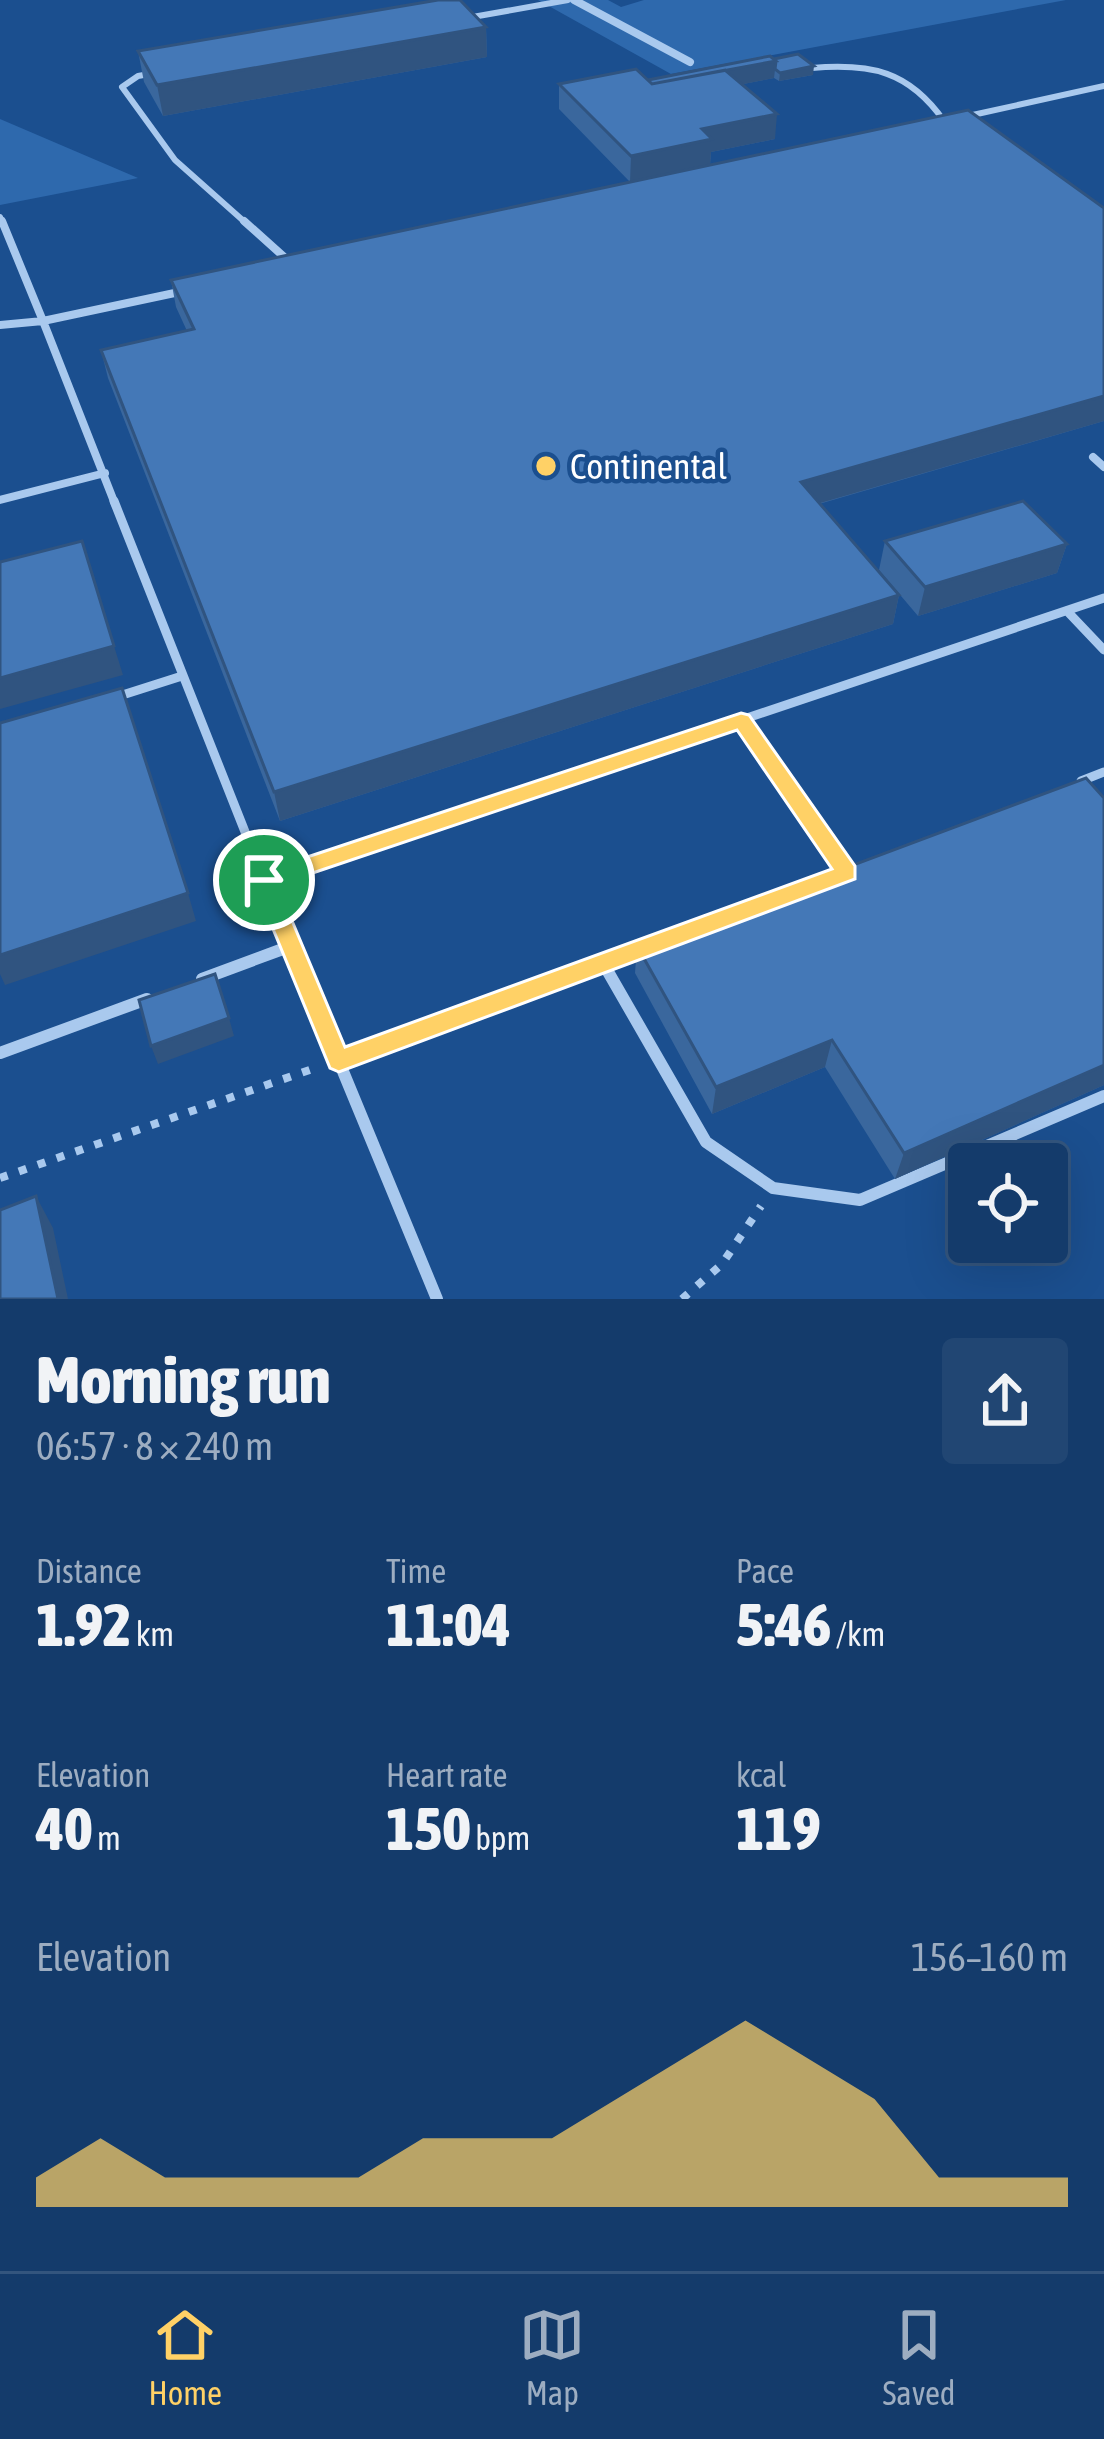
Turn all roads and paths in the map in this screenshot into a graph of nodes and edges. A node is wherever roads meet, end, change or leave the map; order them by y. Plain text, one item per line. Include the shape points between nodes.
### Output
1 (571, 0) edge
2 (450, 21) edge
3 (690, 62) dead end
4 (812, 68) edge
5 (160, 72) edge
6 (1104, 86) edge
7 (960, 118) junction
8 (944, 122) junction
9 (921, 127) edge
10 (978, 131) edge
11 (0, 217) edge
12 (2, 230) edge
13 (273, 272) edge
14 (204, 287) edge
15 (43, 321) junction
16 (0, 325) edge
17 (1094, 457) dead end
18 (1104, 467) edge
19 (105, 473) junction
20 (0, 500) edge
21 (1104, 598) edge
22 (1066, 611) junction
23 (1104, 650) edge
24 (182, 676) junction
25 (91, 705) edge
26 (741, 720) junction
27 (1104, 772) edge
28 (1061, 789) edge
29 (868, 864) edge
30 (847, 872) junction
31 (264, 880) junction
32 (824, 880) edge
33 (291, 946) junction
34 (647, 947) edge
35 (603, 963) junction
36 (179, 987) edge
37 (157, 995) edge
38 (0, 1053) edge
39 (339, 1060) junction
40 (1104, 1096) edge
41 (0, 1178) edge
42 (773, 1188) junction
43 (437, 1299) edge
44 (682, 1299) edge

1 - 2 lane
1 - 3 street
4 - 8 lane via 884,69 921,86
5 - 13 lane via 122,87 176,160 296,267
6 - 7 lane
7 - 8 lane
7 - 10 lane
8 - 9 lane
11 - 12 lane
12 - 15 lane
14 - 15 lane
15 - 16 lane
15 - 19 lane
17 - 18 lane
19 - 20 lane
19 - 24 lane
21 - 22 lane
22 - 23 lane
22 - 26 lane
24 - 25 lane
24 - 31 lane
26 - 30 lane
26 - 31 lane
27 - 28 lane
29 - 30 lane
30 - 32 lane
31 - 33 lane
33 - 36 lane
33 - 39 lane
34 - 35 lane
35 - 39 lane
35 - 42 lane via 706,1142
37 - 38 lane
39 - 41 path
39 - 43 lane
40 - 42 lane via 860,1200
42 - 44 path via 722,1264

